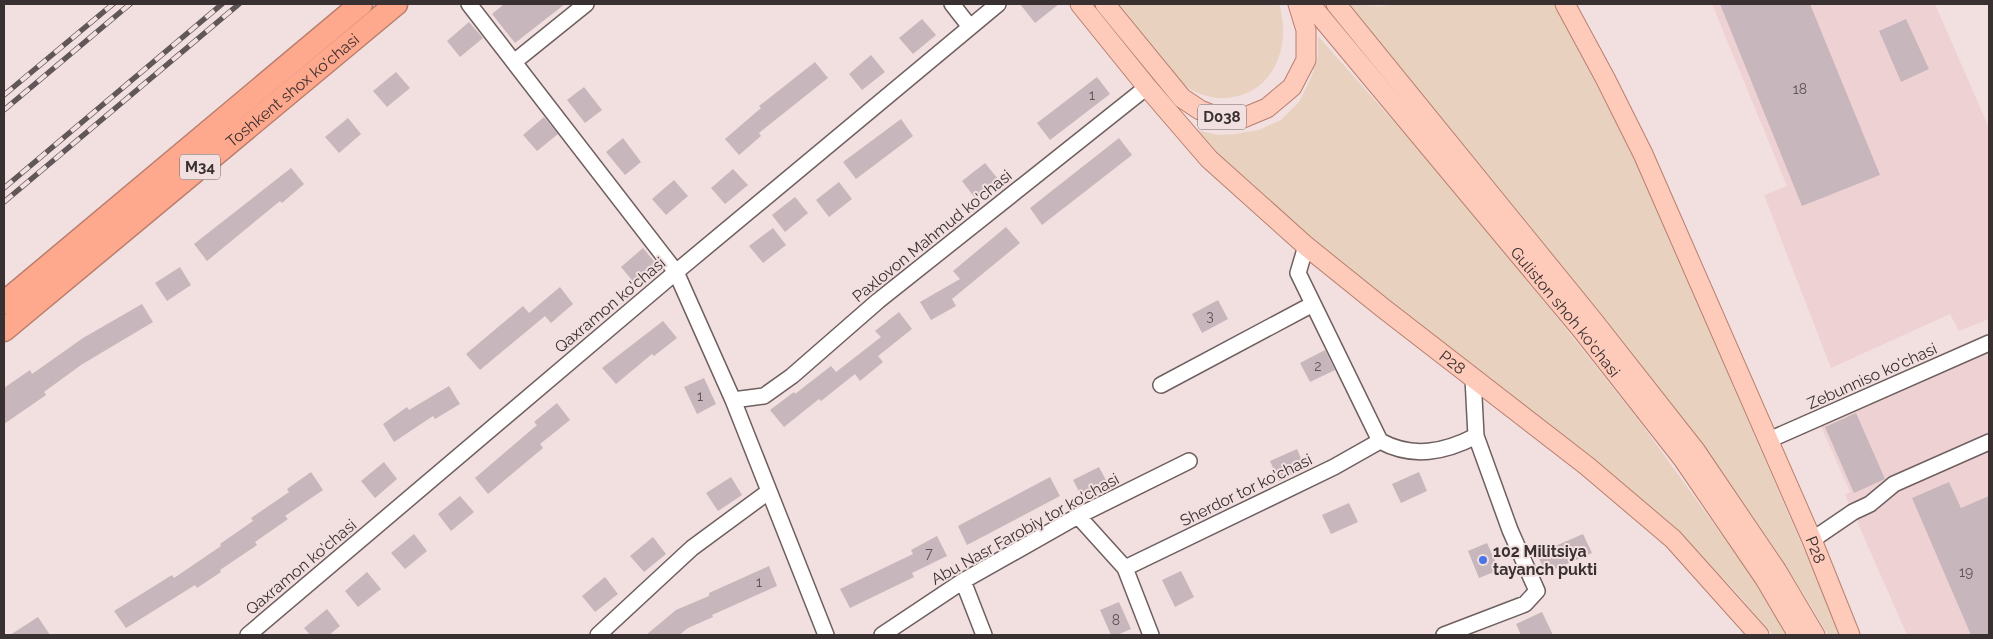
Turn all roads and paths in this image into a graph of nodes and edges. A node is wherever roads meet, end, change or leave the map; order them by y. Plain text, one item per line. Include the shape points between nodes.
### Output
1 (361, 4) edge
2 (396, 4) edge
3 (470, 4) edge
4 (586, 4) edge
5 (952, 4) edge
6 (998, 4) edge
7 (1080, 4) edge
8 (1105, 4) edge
9 (1298, 4) edge
10 (1310, 4) edge
11 (1336, 4) edge
12 (1565, 4) edge
13 (970, 27) junction
14 (514, 62) junction
15 (1147, 87) junction
16 (1306, 246) junction
17 (676, 272) junction
18 (4, 303) edge
19 (1313, 304) junction
20 (4, 330) edge
21 (1989, 344) edge
22 (1473, 378) junction
23 (1161, 385) dead end
24 (733, 400) junction
25 (1476, 436) junction
26 (1769, 440) junction
27 (1380, 441) junction
28 (1989, 442) edge
29 (1188, 461) dead end
30 (768, 492) junction
31 (1078, 516) junction
32 (1812, 540) junction
33 (1125, 568) junction
34 (963, 581) junction
35 (248, 635) edge
36 (598, 635) edge
37 (826, 635) edge
38 (882, 635) edge
39 (984, 635) edge
40 (1151, 635) edge
41 (1444, 635) edge
42 (1758, 635) edge
43 (1798, 635) edge
44 (1815, 635) edge
45 (1850, 635) edge

1 - 18 highway, Toshkent shox ko'chasi / M34
2 - 20 highway, Toshkent shox ko'chasi / M34
3 - 14 street
4 - 14 street
5 - 13 street
6 - 13 street, Qaxramon ko'chasi
7 - 15 main road, D038
8 - 9 main road, D038 via 1182,98 1200,110 1218,116 1243,118 1267,108 1292,87 1306,60 1306,30
10 - 43 main road, Guliston shoh ko'chasi via 1581,328 1683,459 1765,579
11 - 44 main road, Guliston shoh ko'chasi via 1695,450 1777,571
12 - 26 main road, Р28 via 1643,154
13 - 17 street, Qaxramon ko'chasi
14 - 17 street
15 - 16 main road, Р28 / D038 via 1209,159
15 - 24 street, Paxlovon Mahmud ko'chasi via 878,301 792,376 764,396
16 - 19 street via 1298,273
16 - 22 main road, Р28 / D038
17 - 24 street
17 - 35 street, Qaxramon ko'chasi
19 - 23 street
19 - 27 street
21 - 26 street, Zebunniso ko'chasi
22 - 25 street
22 - 42 main road, Р28 / D038 via 1588,466 1673,539
24 - 30 street
25 - 27 street via 1458,446 1425,453 1394,449
25 - 41 street via 1510,530 1537,590 1525,604
26 - 32 main road, Р28
27 - 33 street, Sherdor tor ko'chasi
28 - 32 street via 1894,484 1870,504
29 - 31 street, Abu Nasr Farobiy tor ko'chasi
30 - 36 street via 692,548
30 - 37 street
31 - 33 street
31 - 34 street, Abu Nasr Farobiy tor ko'chasi
32 - 45 main road, Р28
33 - 40 street
34 - 38 street, Abu Nasr Farobiy tor ko'chasi
34 - 39 street

